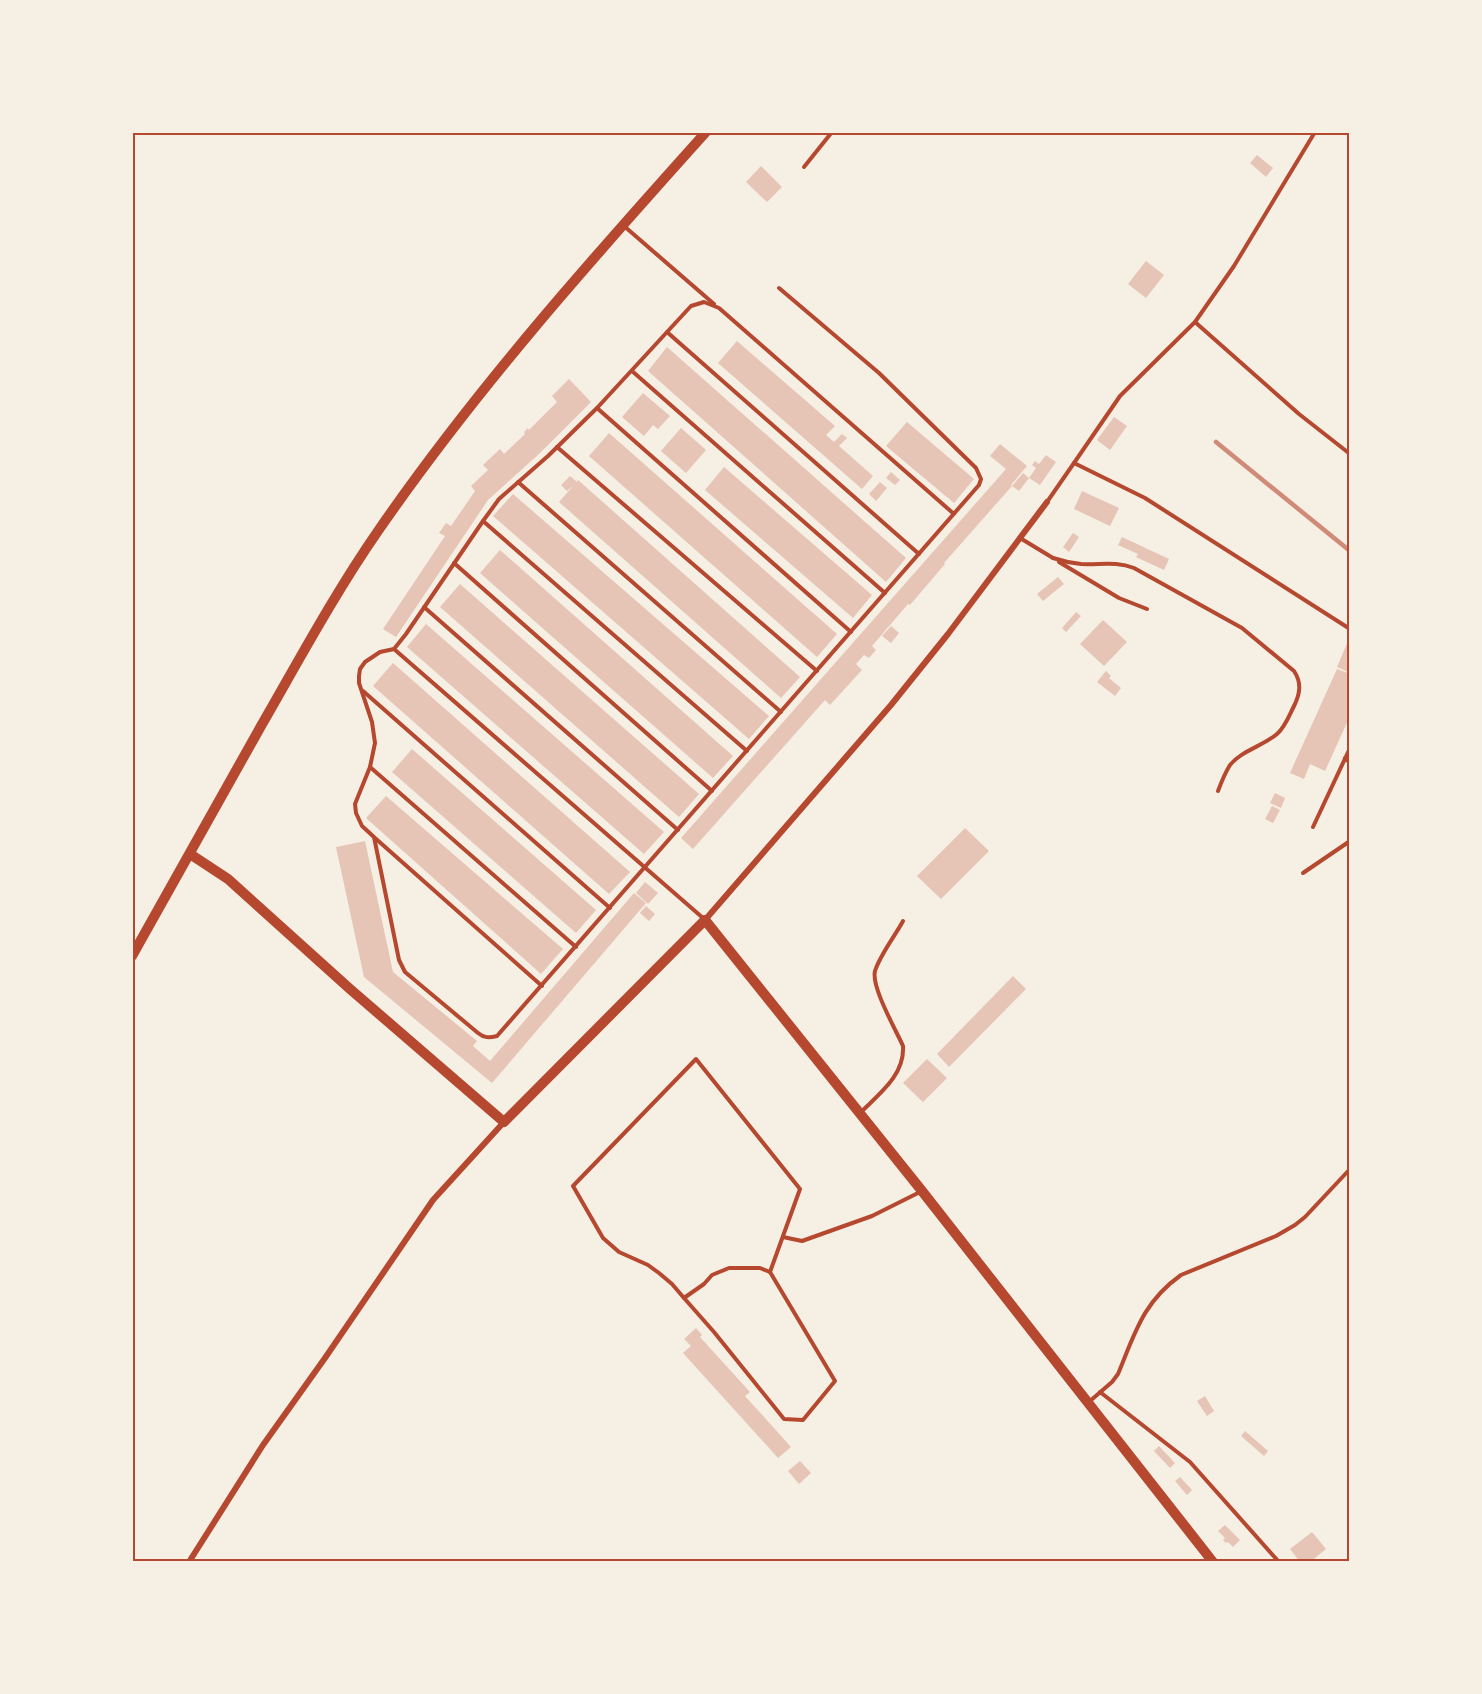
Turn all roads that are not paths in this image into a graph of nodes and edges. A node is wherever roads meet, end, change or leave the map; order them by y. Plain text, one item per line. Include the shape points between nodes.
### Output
1 (706, 132) edge
2 (832, 132) edge
3 (1315, 132) edge
4 (804, 167) dead end
5 (622, 225) junction
6 (779, 288) dead end
7 (719, 308) junction
8 (1195, 322) junction
9 (667, 332) junction
10 (632, 371) junction
11 (597, 408) junction
12 (557, 447) junction
13 (1350, 454) edge
14 (1074, 463) junction
15 (518, 482) junction
16 (1047, 502) joint
17 (954, 514) junction
18 (483, 521) junction
19 (1020, 538) junction
20 (919, 554) junction
21 (1053, 558) junction
22 (454, 563) junction
23 (885, 593) junction
24 (424, 608) junction
25 (1147, 609) dead end
26 (1350, 629) edge
27 (851, 632) junction
28 (394, 648) junction
29 (817, 671) junction
30 (362, 690) junction
31 (781, 712) junction
32 (1350, 748) edge
33 (747, 751) junction
34 (1345, 758) junction
35 (1350, 763) edge
36 (370, 767) junction
37 (712, 791) junction
38 (1218, 791) dead end
39 (1313, 827) dead end
40 (678, 830) junction
41 (374, 837) junction
42 (1350, 841) edge
43 (190, 854) junction
44 (645, 868) junction
45 (1303, 873) dead end
46 (610, 908) junction
47 (705, 920) junction
48 (903, 921) dead end
49 (576, 946) junction
50 (132, 956) edge
51 (542, 986) junction
52 (860, 1113) junction
53 (504, 1122) junction
54 (1350, 1169) edge
55 (922, 1191) junction
56 (783, 1237) junction
57 (770, 1272) junction
58 (684, 1298) junction
59 (1101, 1392) junction
60 (1088, 1403) junction
61 (189, 1562) edge
62 (1213, 1562) edge
63 (1279, 1562) edge

1 - 5 street
2 - 4 lane
3 - 8 lane via 1234,266
5 - 7 lane
5 - 43 street via 517,348 378,530 322,618
6 - 17 lane via 879,373 976,468 980,485
7 - 9 lane via 704,302 691,306
7 - 17 lane
8 - 13 lane
8 - 14 lane via 1120,396
9 - 10 lane
9 - 20 lane
10 - 11 lane
10 - 23 lane
11 - 12 lane
11 - 27 lane
12 - 15 lane
12 - 29 lane
14 - 16 lane
14 - 26 lane via 1145,498
15 - 18 lane via 499,498
15 - 31 lane
16 - 19 street
17 - 20 lane
18 - 22 lane
18 - 33 lane
19 - 21 lane
19 - 47 street via 891,705
20 - 23 lane
21 - 25 lane via 1119,598
21 - 38 lane via 1134,568 1242,628 1299,678 1297,699 1283,729 1230,765
22 - 24 lane
22 - 37 lane
23 - 27 lane
24 - 28 lane
24 - 40 lane
27 - 29 lane
28 - 30 lane via 380,652 360,669
28 - 44 lane
29 - 31 lane
30 - 36 lane via 374,732
30 - 46 lane
31 - 33 lane
32 - 34 lane
33 - 37 lane
34 - 35 lane
34 - 39 lane
36 - 41 lane via 355,804 362,826
36 - 49 lane
37 - 40 lane
40 - 44 lane
41 - 51 lane
41 - 51 lane via 399,960 405,972 478,1033 489,1037 497,1036
42 - 45 lane
43 - 50 street
43 - 53 street via 228,879
44 - 46 lane
44 - 47 lane
46 - 49 lane
47 - 52 street
47 - 53 street
48 - 52 lane via 875,973 904,1056 895,1076
49 - 51 lane
52 - 55 street
53 - 61 street via 433,1200 263,1445
54 - 59 lane via 1295,1226 1181,1275 1169,1284 1145,1312 1118,1374
55 - 56 lane via 872,1216 802,1240
55 - 60 street
56 - 57 lane
56 - 58 lane via 800,1189 696,1059 573,1186 603,1238 619,1252 659,1273
57 - 58 lane via 760,1268 729,1268 712,1275
57 - 58 lane via 835,1382 804,1420 784,1419
59 - 60 lane
59 - 63 lane via 1190,1462
60 - 62 street

